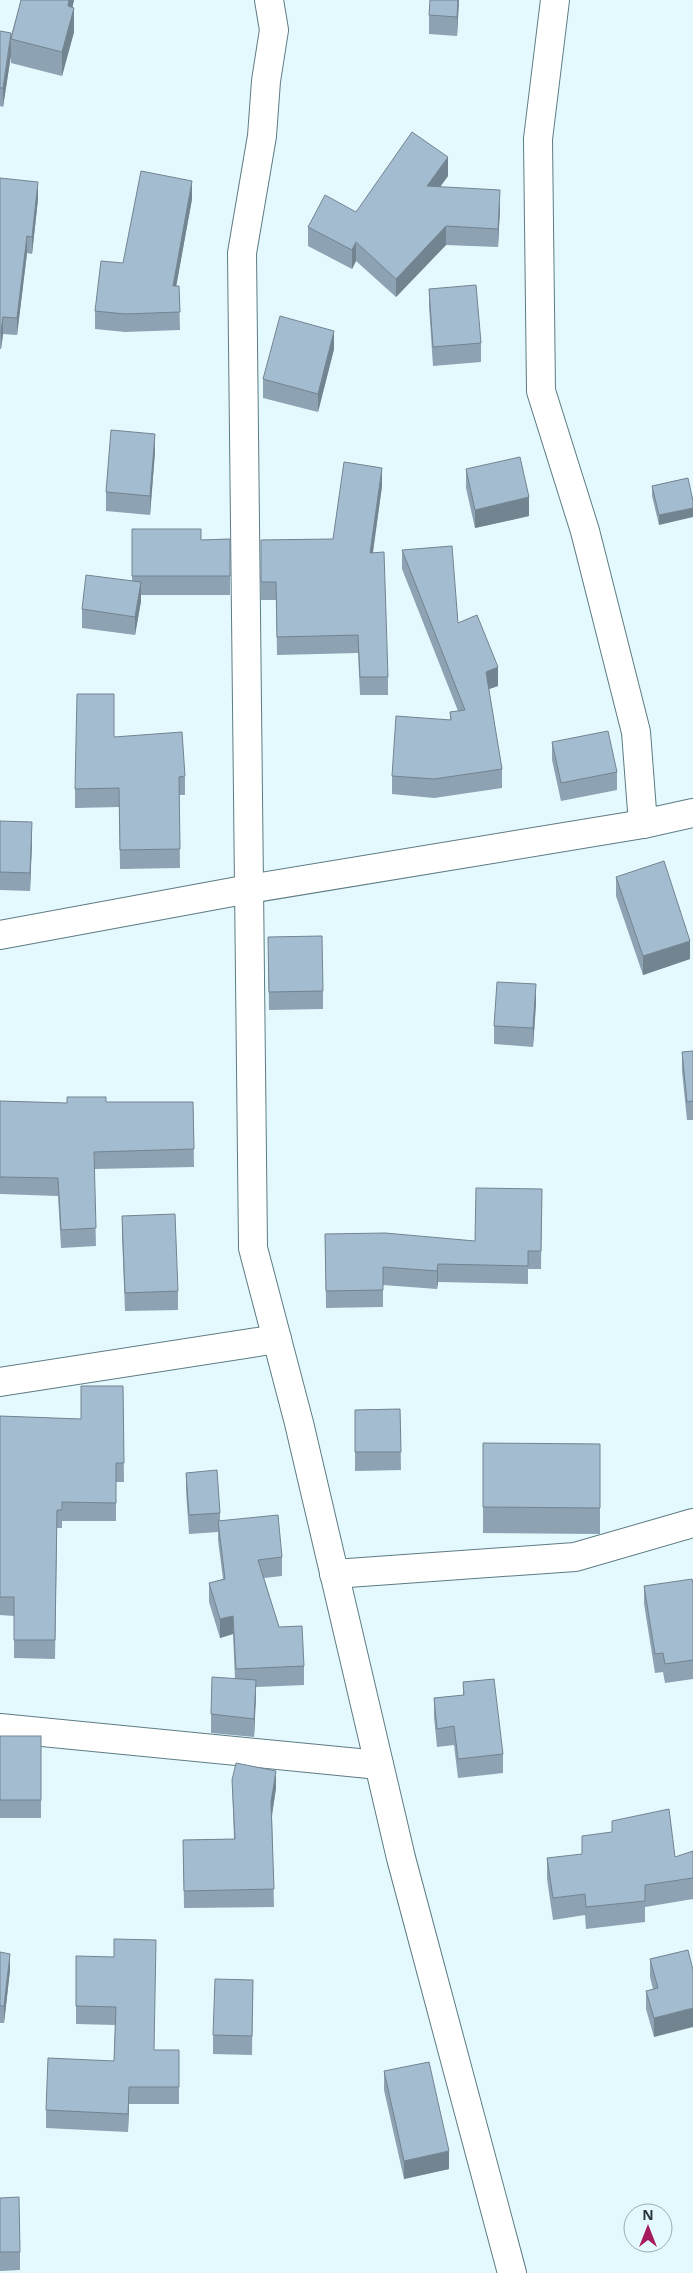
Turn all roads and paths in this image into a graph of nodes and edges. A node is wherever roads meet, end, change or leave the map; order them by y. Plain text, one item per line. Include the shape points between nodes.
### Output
1 (269, 0) edge
2 (289, 0) edge
3 (555, 0) edge
4 (271, 44) junction
5 (693, 813) edge
6 (643, 824) junction
7 (249, 889) junction
8 (0, 935) edge
9 (278, 1339) junction
10 (0, 1382) edge
11 (693, 1523) edge
12 (334, 1574) junction
13 (0, 1728) edge
14 (379, 1765) junction
15 (512, 2273) edge

1 - 4 street via 274,30
2 - 4 street
3 - 6 street via 538,139 541,391 585,531 636,732
4 - 7 street via 262,136 242,253
5 - 6 street
6 - 7 street
7 - 8 street
7 - 9 street via 253,1248
9 - 10 street
9 - 12 street
11 - 12 street via 575,1557
12 - 14 street
13 - 14 street
14 - 15 street

